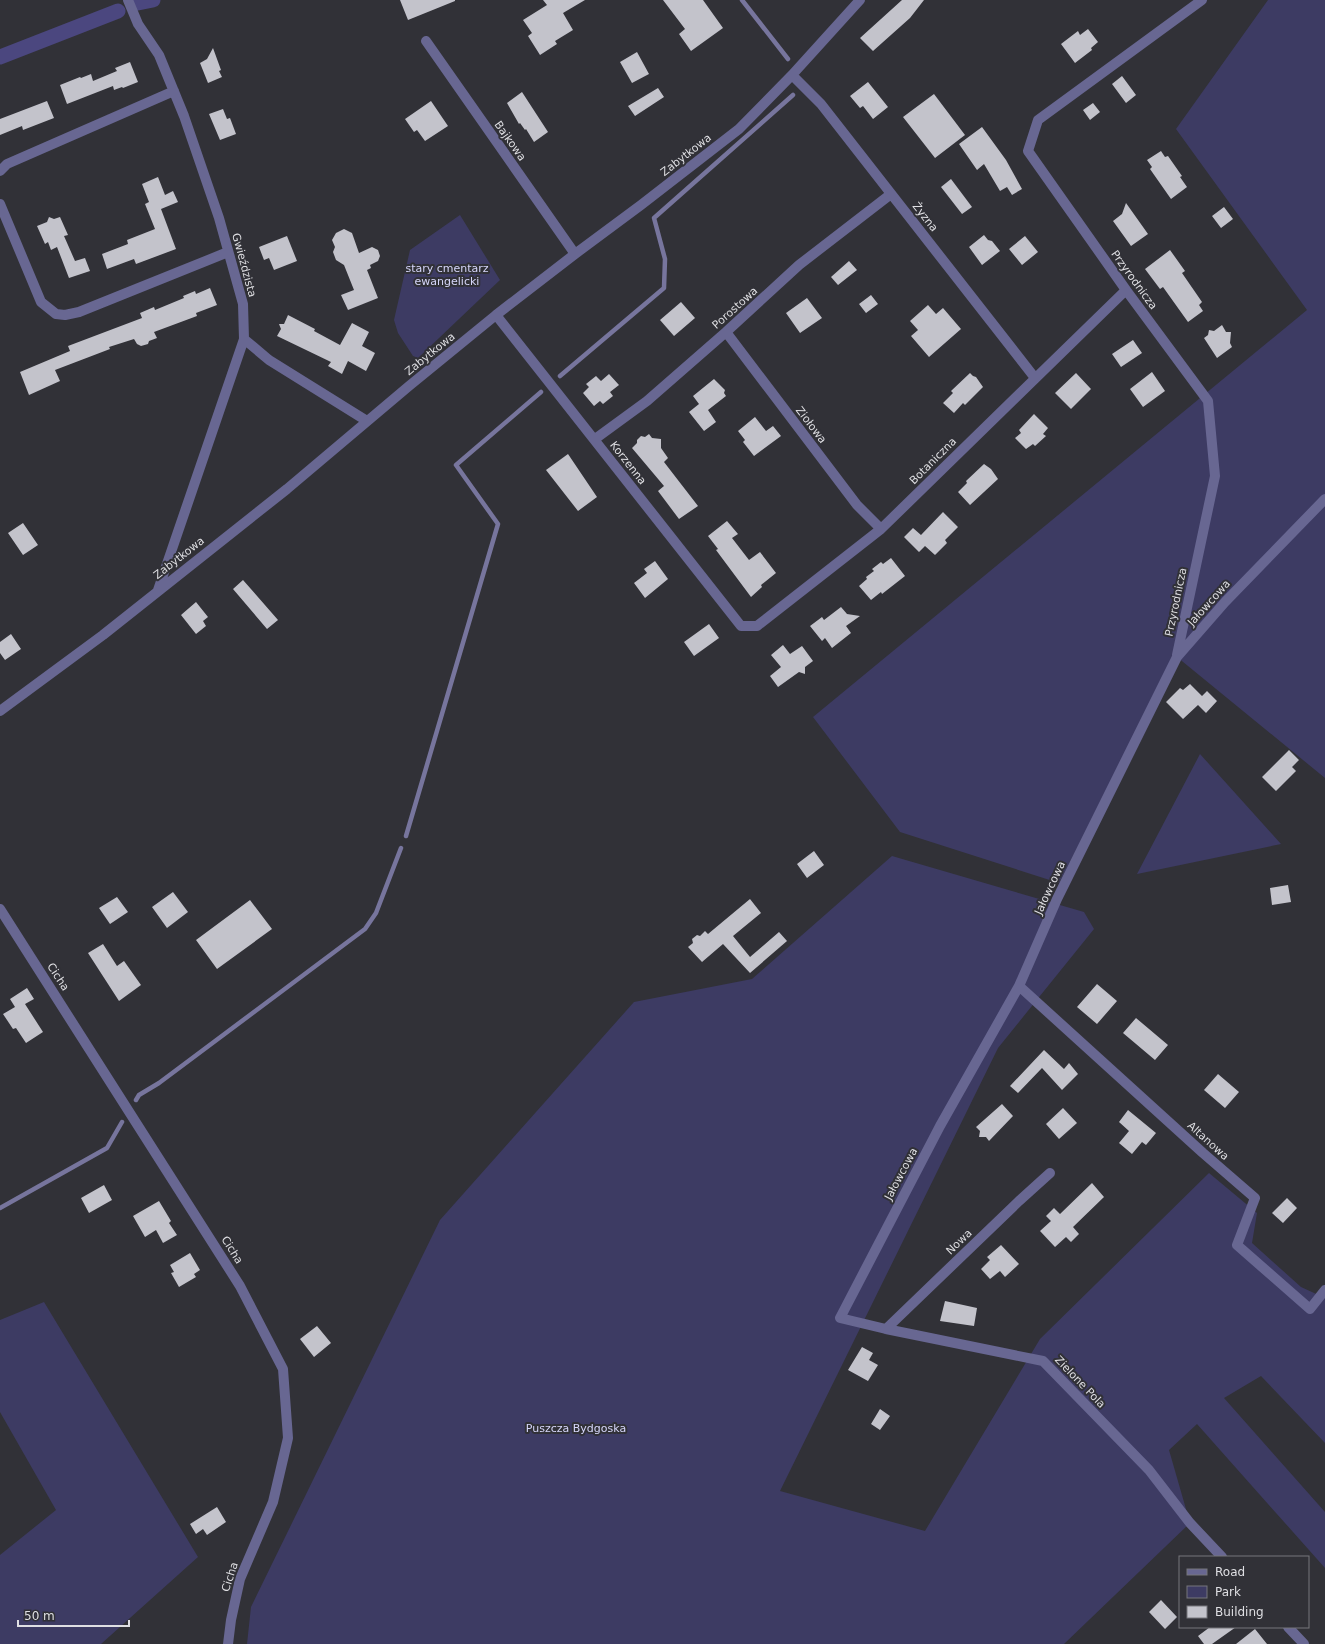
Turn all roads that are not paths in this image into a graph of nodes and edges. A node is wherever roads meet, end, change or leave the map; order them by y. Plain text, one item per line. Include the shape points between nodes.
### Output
1 (128, 0) edge
2 (860, 0) edge
3 (1202, 0) edge
4 (426, 41) dead end
5 (792, 75) junction
6 (174, 91) junction
7 (0, 171) edge
8 (891, 194) junction
9 (0, 204) edge
10 (228, 252) junction
11 (575, 254) junction
12 (1126, 290) junction
13 (496, 315) junction
14 (726, 332) junction
15 (244, 339) junction
16 (1035, 378) junction
17 (367, 421) junction
18 (595, 439) junction
19 (1325, 499) edge
20 (881, 529) junction
21 (158, 590) junction
22 (741, 626) joint
23 (1177, 657) junction
24 (0, 711) edge
25 (0, 909) edge
26 (1020, 986) junction
27 (1050, 1173) dead end
28 (1325, 1290) edge
29 (840, 1318) joint
30 (886, 1329) junction
31 (1221, 1556) edge
32 (1289, 1628) edge
33 (228, 1644) edge
34 (1304, 1644) edge

1 - 6 street, Gwieździsta via 138,24 159,55
2 - 5 street, Zabytkowa
3 - 12 street, Przyrodnicza via 1038,120 1028,151
4 - 11 street, Bajkowa
5 - 8 street, Żyzna via 821,104
5 - 11 street, Zabytkowa via 739,129
6 - 7 street via 7,164
6 - 10 street, Gwieździsta via 219,218
8 - 14 street, Porostowa via 799,265
8 - 16 street, Żyzna
9 - 10 street via 41,302 56,314 79,312
10 - 15 street, Gwieździsta via 243,304
11 - 13 street, Zabytkowa
12 - 16 street, Botaniczna
12 - 23 street, Przyrodnicza via 1208,401 1215,476
13 - 17 street, Zabytkowa
13 - 18 street, Korzenna
14 - 18 street, Porostowa via 647,401
14 - 20 street, Ziołowa via 857,506
15 - 17 street via 269,360
15 - 21 street, Gwieździsta
16 - 20 street, Botaniczna
17 - 21 street, Zabytkowa via 287,489
18 - 22 street, Korzenna
19 - 23 street, Jałowcowa via 1225,602
20 - 22 street, Botaniczna via 757,626
21 - 24 street, Zabytkowa via 103,635
23 - 26 street, Jałowcowa via 1057,899
25 - 33 street, Cicha via 240,1286 283,1370 288,1438 274,1502 240,1578
26 - 28 street, Altanowa via 1203,1154 1255,1198 1237,1245 1310,1309
26 - 29 street, Jałowcowa via 940,1126
27 - 30 street, Nowa
29 - 30 street, Zielone Pola
30 - 31 street, Zielone Pola via 1043,1361 1148,1470 1190,1523
32 - 34 street

